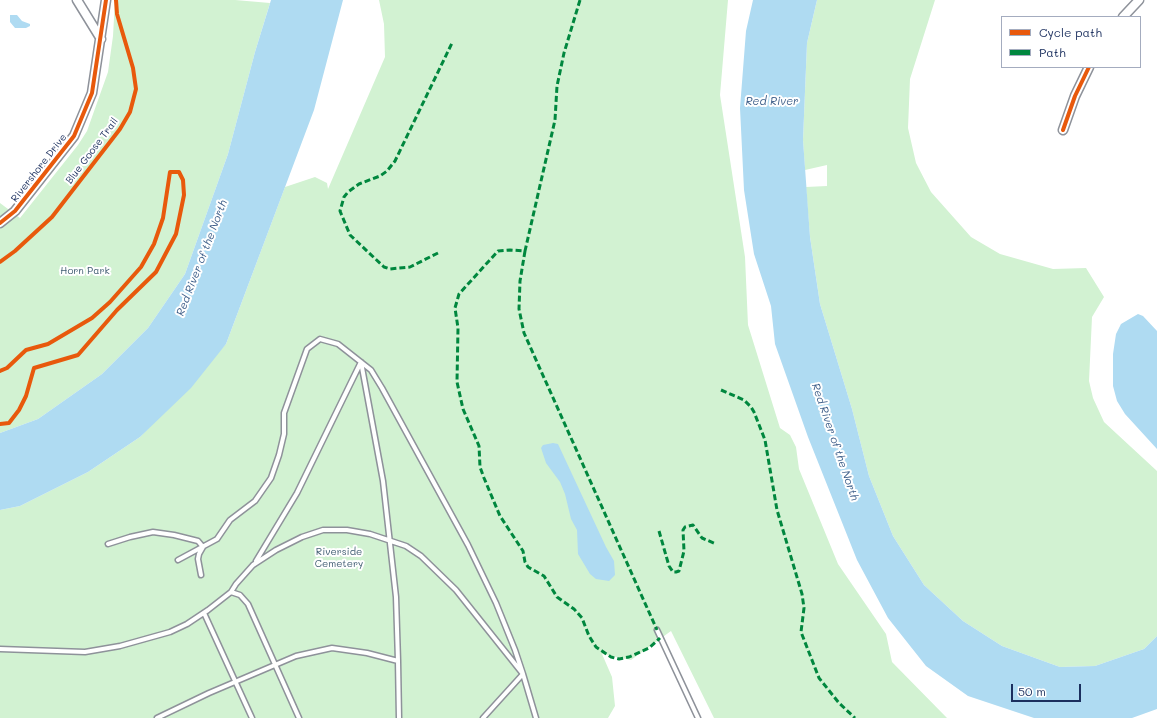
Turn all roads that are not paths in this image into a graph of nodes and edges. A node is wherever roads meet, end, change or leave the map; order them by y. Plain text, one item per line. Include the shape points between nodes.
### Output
1 (77, 0) edge
2 (106, 0) edge
3 (1139, 0) edge
4 (1124, 16) edge
5 (101, 39) junction
6 (1089, 68) edge
7 (1063, 130) dead end
8 (0, 223) edge
9 (361, 362) junction
10 (390, 541) junction
11 (108, 544) dead end
12 (204, 547) junction
13 (178, 560) dead end
14 (252, 565) junction
15 (201, 575) dead end
16 (231, 592) junction
17 (204, 613) junction
18 (657, 630) dead end
19 (0, 649) edge
20 (398, 661) junction
21 (274, 665) junction
22 (523, 674) junction
23 (236, 682) junction
24 (156, 718) edge
25 (252, 718) edge
26 (299, 718) edge
27 (399, 718) edge
28 (484, 718) edge
29 (536, 718) edge
30 (698, 718) edge

1 - 5 street
2 - 5 street, Rivershore Drive
3 - 4 street
5 - 8 street, Rivershore Drive via 92,93 74,136 15,211
6 - 7 street
9 - 10 lane via 383,481
9 - 12 lane via 338,344 320,339 307,349 284,413 284,434 271,478 255,502 230,520 217,539
9 - 14 lane via 297,493
9 - 22 lane via 371,370 382,388 468,545 496,603
10 - 14 lane via 347,530 324,530 302,537
10 - 20 lane via 396,597
10 - 22 lane via 406,546 421,556 456,590
11 - 12 lane via 130,536 157,532 198,542
12 - 13 lane
12 - 15 lane via 198,560
14 - 16 lane
16 - 17 lane
16 - 21 lane via 240,595 248,604
17 - 19 lane via 170,632 101,650 85,652
17 - 23 lane
18 - 30 lane
20 - 21 lane via 332,648 302,654
20 - 27 lane
21 - 23 lane
21 - 26 lane
22 - 28 lane
22 - 29 lane
23 - 24 lane
23 - 25 lane

